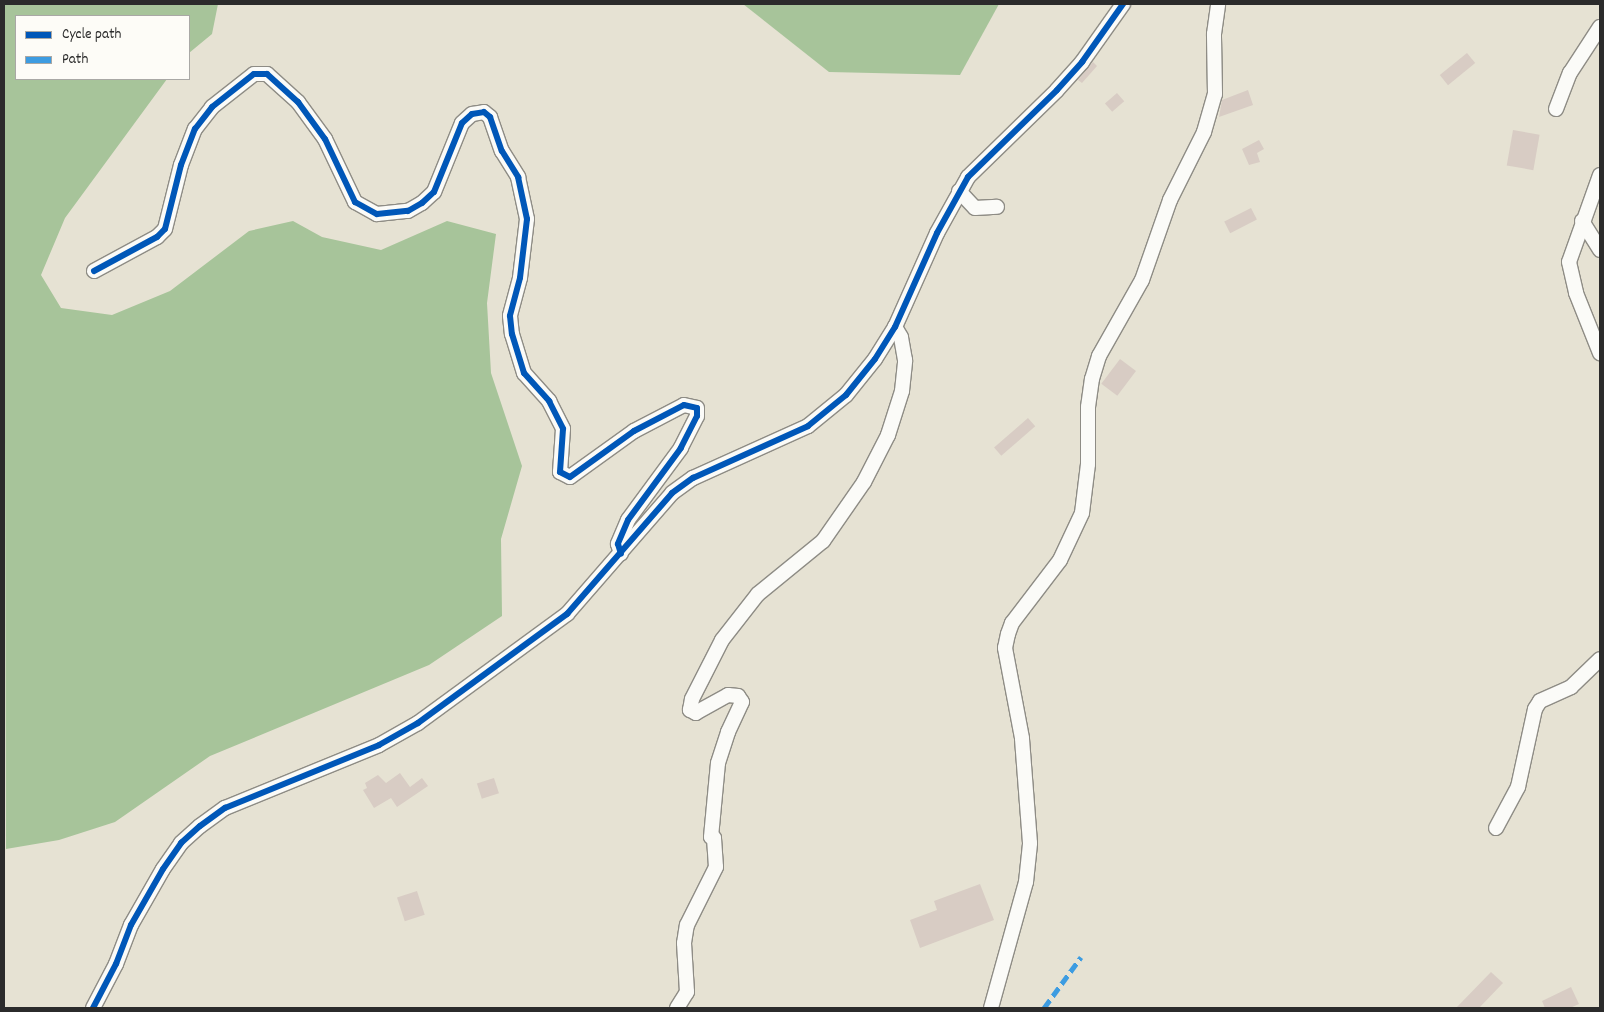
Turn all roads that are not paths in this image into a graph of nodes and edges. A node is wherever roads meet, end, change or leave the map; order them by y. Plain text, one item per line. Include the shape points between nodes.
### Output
1 (1122, 4) edge
2 (1218, 4) edge
3 (1600, 27) edge
4 (1556, 109) dead end
5 (1600, 175) edge
6 (959, 191) junction
7 (997, 207) dead end
8 (1582, 220) junction
9 (1600, 250) edge
10 (94, 271) dead end
11 (895, 328) junction
12 (1600, 353) edge
13 (621, 554) junction
14 (1600, 659) edge
15 (1496, 828) dead end
16 (92, 1008) edge
17 (678, 1008) edge
18 (991, 1008) edge

1 - 6 street via 1082,62 982,161
2 - 18 street via 1215,94 1204,132 1170,200 1142,280 1099,356 1092,379 1082,513 1060,560 1012,623 1008,634 1005,648 1025,760 1030,843 1026,882
3 - 4 street via 1570,73
5 - 8 street
6 - 7 street via 975,208
6 - 11 street
8 - 9 street
8 - 12 street via 1571,250 1571,275
10 - 13 street via 157,237 165,228 181,165 195,129 212,107 254,74 267,74 298,102 325,139 355,202 377,214 408,211 434,192 462,123 472,114 484,112 490,117 502,151 518,177 527,218 520,278 510,316 512,334 524,373 549,401 564,429 560,472 570,477 652,420 684,405 697,408 697,416 681,448 628,520 618,544
11 - 13 street via 861,378 828,412 801,430 686,483 658,507
11 - 17 street via 901,337 905,360 902,391 888,435 864,482 823,541 758,594 722,640 692,699 690,710 696,713 728,695 738,696 742,702 718,763 711,837 714,838 716,867 688,925 684,943 687,992
13 - 16 street via 586,596 556,623 418,723 378,745 225,808 200,826 181,843 162,869
14 - 15 street via 1571,687 1540,701 1535,709 1518,787

